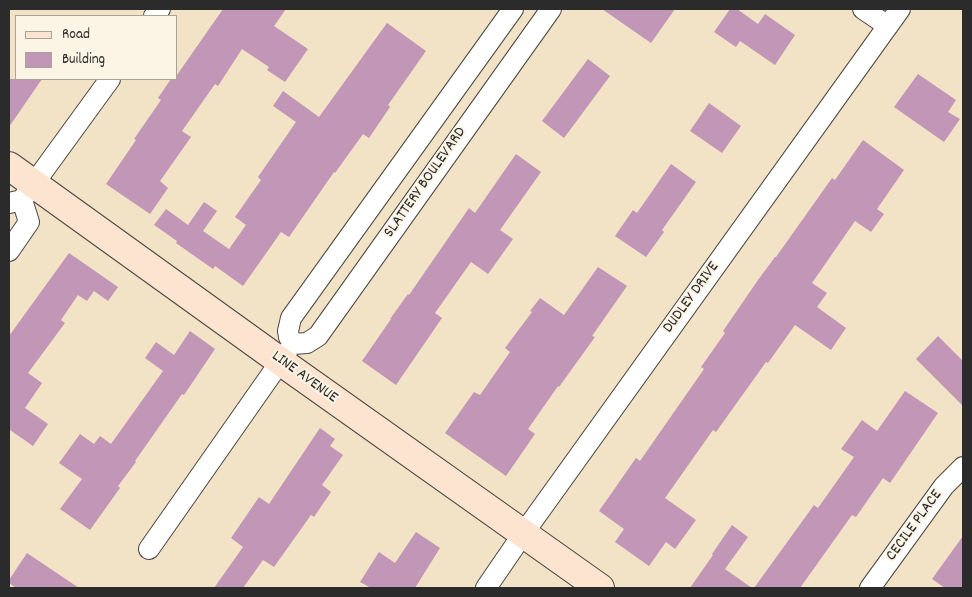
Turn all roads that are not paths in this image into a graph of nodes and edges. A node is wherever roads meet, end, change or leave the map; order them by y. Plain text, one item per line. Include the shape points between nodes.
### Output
1 (513, 9) edge
2 (551, 9) edge
3 (863, 9) edge
4 (900, 9) edge
5 (888, 26) junction
6 (109, 80) edge
7 (9, 166) edge
8 (22, 196) edge
9 (9, 251) edge
10 (287, 352) junction
11 (963, 467) edge
12 (523, 534) junction
13 (149, 549) dead end
14 (486, 588) edge
15 (600, 588) edge
16 (870, 588) edge

1 - 10 street, SLATTERY BOULEVARD via 291,318
2 - 10 street, SLATTERY BOULEVARD via 318,336
3 - 5 street
4 - 5 street, DUDLEY DRIVE
5 - 12 street, DUDLEY DRIVE
6 - 8 street
7 - 8 main road, LINE AVENUE
8 - 9 street via 29,222
8 - 10 main road, LINE AVENUE
10 - 12 main road, LINE AVENUE
10 - 13 street
11 - 16 street, CECILE PLACE via 944,486
12 - 14 street, DUDLEY DRIVE
12 - 15 main road, LINE AVENUE

